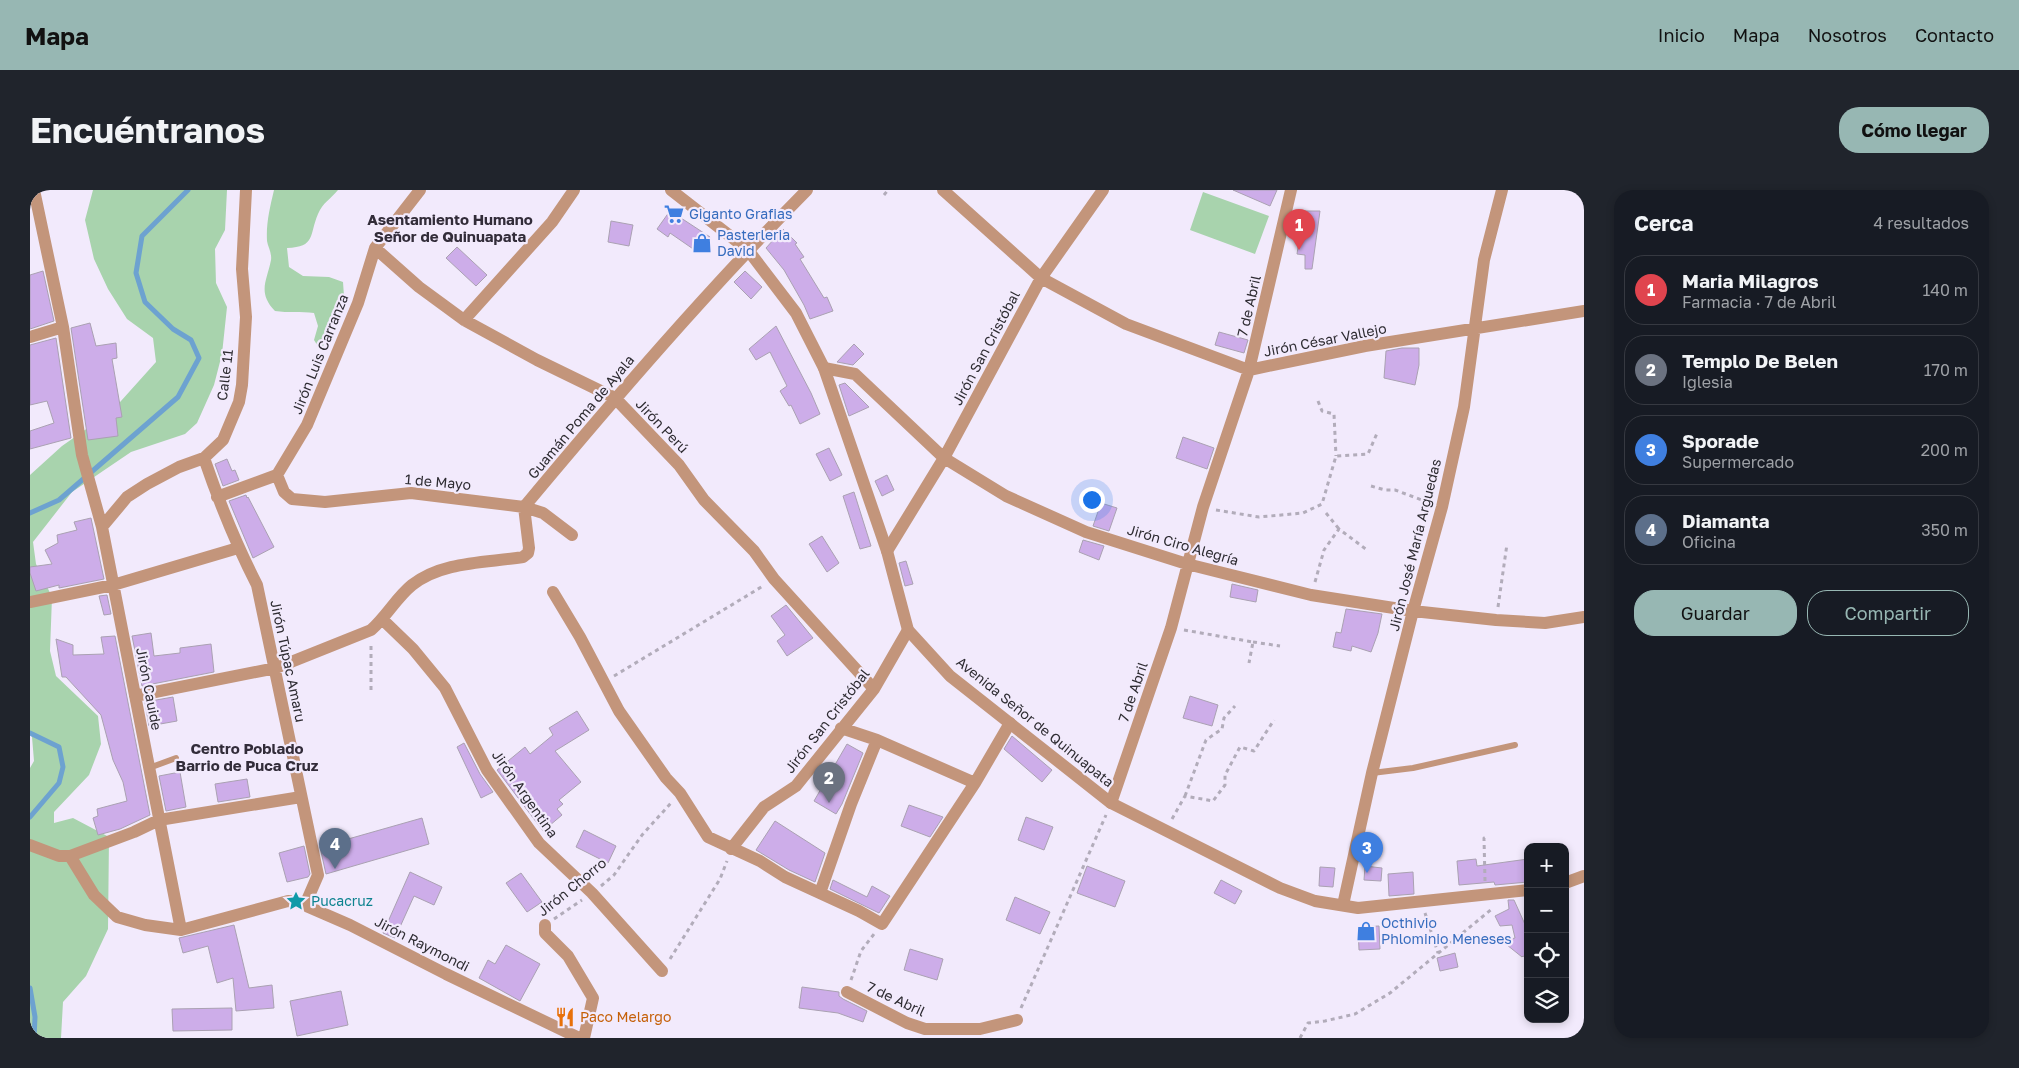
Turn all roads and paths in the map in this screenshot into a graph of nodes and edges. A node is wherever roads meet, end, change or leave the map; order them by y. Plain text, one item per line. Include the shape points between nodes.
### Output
1 (246, 190) edge
2 (420, 190) edge
3 (574, 190) edge
4 (671, 190) edge
5 (807, 190) edge
6 (888, 190) edge
7 (943, 190) edge
8 (1103, 190) edge
9 (1291, 190) edge
10 (1502, 190) edge
11 (884, 195) dead end
12 (34, 196) edge
13 (376, 248) junction
14 (748, 250) junction
15 (1041, 278) junction
16 (1584, 311) edge
17 (464, 320) junction
18 (63, 327) junction
19 (1474, 328) junction
20 (30, 337) edge
21 (824, 368) junction
22 (1249, 370) junction
23 (615, 398) junction
24 (1318, 401) dead end
25 (1378, 431) dead end
26 (1336, 456) junction
27 (204, 458) junction
28 (944, 458) junction
29 (277, 475) junction
30 (1371, 486) dead end
31 (217, 497) junction
32 (524, 507) junction
33 (1442, 507) junction
34 (1203, 508) junction
35 (1326, 513) dead end
36 (102, 527) junction
37 (1339, 529) junction
38 (572, 535) dead end
39 (1507, 544) dead end
40 (238, 548) junction
41 (1367, 550) dead end
42 (887, 551) junction
43 (1186, 564) junction
44 (774, 579) junction
45 (114, 586) junction
46 (553, 592) dead end
47 (1311, 595) junction
48 (30, 602) edge
49 (1413, 611) junction
50 (1584, 617) edge
51 (383, 620) junction
52 (1496, 620) junction
53 (1171, 628) junction
54 (372, 630) junction
55 (908, 630) junction
56 (1252, 642) junction
57 (1280, 646) dead end
58 (1249, 663) dead end
59 (276, 668) junction
60 (603, 683) junction
61 (874, 689) junction
62 (371, 690) dead end
63 (135, 696) junction
64 (1235, 706) dead end
65 (1274, 720) dead end
66 (1010, 723) junction
67 (841, 728) junction
68 (877, 740) junction
69 (1515, 745) dead end
70 (176, 758) dead end
71 (149, 768) junction
72 (1372, 773) junction
73 (975, 783) junction
74 (680, 793) junction
75 (1185, 796) junction
76 (300, 797) junction
77 (1111, 802) junction
78 (159, 820) junction
79 (1166, 831) junction
80 (1488, 836) dead end
81 (30, 845) edge
82 (731, 849) junction
83 (65, 856) junction
84 (1584, 876) edge
85 (1569, 882) edge
86 (1524, 891) edge
87 (592, 893) junction
88 (820, 893) junction
89 (1512, 893) junction
90 (1486, 894) junction
91 (1422, 900) junction
92 (305, 905) junction
93 (1343, 905) junction
94 (882, 924) junction
95 (545, 925) joint
96 (180, 930) junction
97 (1438, 953) junction
98 (662, 971) joint
99 (847, 992) joint
100 (1017, 1020) joint
101 (925, 1034) edge
102 (579, 1038) edge
103 (584, 1038) edge
104 (1300, 1038) edge

1 - 27 street, Calle 11 via 242,269 246,317 242,385 239,402 223,440
2 - 13 street, Jirón Luis Carranza
3 - 17 street via 552,222
4 - 14 street, Avenida Señor de Quinuapata
5 - 14 street, Guamán Poma de Ayala
6 - 11 path
7 - 15 street, Jirón César Vallejo
8 - 15 street, Jirón San Cristóbal
9 - 22 street, 7 de Abril
10 - 19 street, Jirón José María Arguedas via 1484,260
12 - 18 street, Jirón Cauide
13 - 17 street, Jirón Perú via 419,287
13 - 29 street, Jirón Luis Carranza via 358,303 307,425
14 - 21 street, Avenida Señor de Quinuapata via 796,313
14 - 23 street, Guamán Poma de Ayala
15 - 22 street, Jirón César Vallejo via 1126,324
15 - 28 street, Jirón San Cristóbal
16 - 19 street, Jirón César Vallejo
17 - 23 street, Jirón Perú
18 - 20 street
18 - 36 street, Jirón Cauide via 82,455
19 - 22 street, Jirón César Vallejo
19 - 33 street, Jirón José María Arguedas via 1464,407
21 - 28 street, Jirón Ciro Alegría via 854,374
21 - 42 street, Avenida Señor de Quinuapata
22 - 34 street, 7 de Abril
23 - 32 street, Guamán Poma de Ayala
23 - 44 street, Jirón Perú via 679,465 704,500 754,551
24 - 26 path via 1322,411 1334,414
25 - 26 path via 1368,454
26 - 34 path via 1322,504 1303,513 1259,517
27 - 31 street, Jirón Túpac Amaru
27 - 36 street, Calle 11 via 146,484 127,497
28 - 42 street, Jirón San Cristóbal
28 - 43 street, Jirón Ciro Alegría via 1006,496 1086,532
29 - 31 street
29 - 32 street, 1 de Mayo via 284,492 292,499 325,502 411,493
30 - 33 path via 1395,490
31 - 40 street, Jirón Túpac Amaru
32 - 38 street, 1 de Mayo via 543,513
32 - 51 street via 528,553 523,557 430,572 391,606
33 - 49 street, Jirón José María Arguedas
34 - 43 street, 7 de Abril
35 - 37 path
36 - 45 street, Jirón Cauide
37 - 41 path
37 - 47 path via 1324,550
39 - 52 path
40 - 45 street
40 - 59 street, Jirón Túpac Amaru via 257,585
42 - 55 street, Avenida Señor de Quinuapata
43 - 47 street, Jirón Ciro Alegría
43 - 53 street, 7 de Abril
44 - 60 path
44 - 61 street, Jirón Perú
45 - 48 street
45 - 63 street, Jirón Cauide
46 - 60 street
47 - 49 street, Jirón Ciro Alegría
49 - 52 street, Jirón Ciro Alegría
49 - 72 street, Jirón José María Arguedas
50 - 52 street, Jirón Ciro Alegría via 1545,623
51 - 54 street
51 - 87 street, Jirón Argentina via 445,688 488,770 539,843
53 - 56 path
53 - 77 street, 7 de Abril
54 - 59 street
54 - 62 path
55 - 61 street, Jirón San Cristóbal
55 - 66 street, Avenida Señor de Quinuapata via 950,676
56 - 57 path
56 - 58 path
59 - 63 street
59 - 76 street, Jirón Túpac Amaru
60 - 74 street via 634,733
61 - 67 street, Jirón San Cristóbal
63 - 71 street, Jirón Cauide
64 - 75 path via 1224,718 1222,729 1206,740
65 - 75 path via 1254,751 1240,748 1225,775 1225,785 1213,801
66 - 73 street
66 - 77 street, Avenida Señor de Quinuapata
67 - 68 street
67 - 82 street, Jirón San Cristóbal via 796,786 764,807
68 - 73 street
68 - 88 street
69 - 72 lane via 1413,768
70 - 71 lane
71 - 78 street, Jirón Cauide
72 - 93 street, Jirón José María Arguedas
73 - 94 street
74 - 82 street via 708,838
74 - 87 path, Jirón Chorro via 642,835 614,875
75 - 79 path
76 - 78 street
76 - 92 street, Jirón Túpac Amaru via 318,875
77 - 79 street, Avenida Señor de Quinuapata
77 - 100 path
78 - 83 street
78 - 96 street, Jirón Cauide
79 - 93 street, Avenida Señor de Quinuapata via 1280,888 1315,901
80 - 90 path via 1484,838
81 - 83 street
82 - 88 street
82 - 98 path via 720,879
83 - 96 street, Jirón Raymondi via 94,895 118,917
84 - 85 street
86 - 89 street, Avenida Señor de Quinuapata
87 - 95 path, Jirón Chorro
87 - 98 street, Jirón Argentina
88 - 94 street
89 - 90 street, Avenida Señor de Quinuapata
89 - 97 path
90 - 91 street, Avenida Señor de Quinuapata
91 - 93 street, Avenida Señor de Quinuapata via 1358,908
91 - 97 path
92 - 96 street, Jirón Raymondi via 288,901
92 - 102 street, Jirón Raymondi
94 - 99 path via 861,951
95 - 103 street, Jirón Chorro via 546,933 568,956 593,998
97 - 104 path via 1390,993 1355,1014 1324,1022 1308,1022
99 - 101 street, 7 de Abril
100 - 101 street, 7 de Abril via 980,1029

